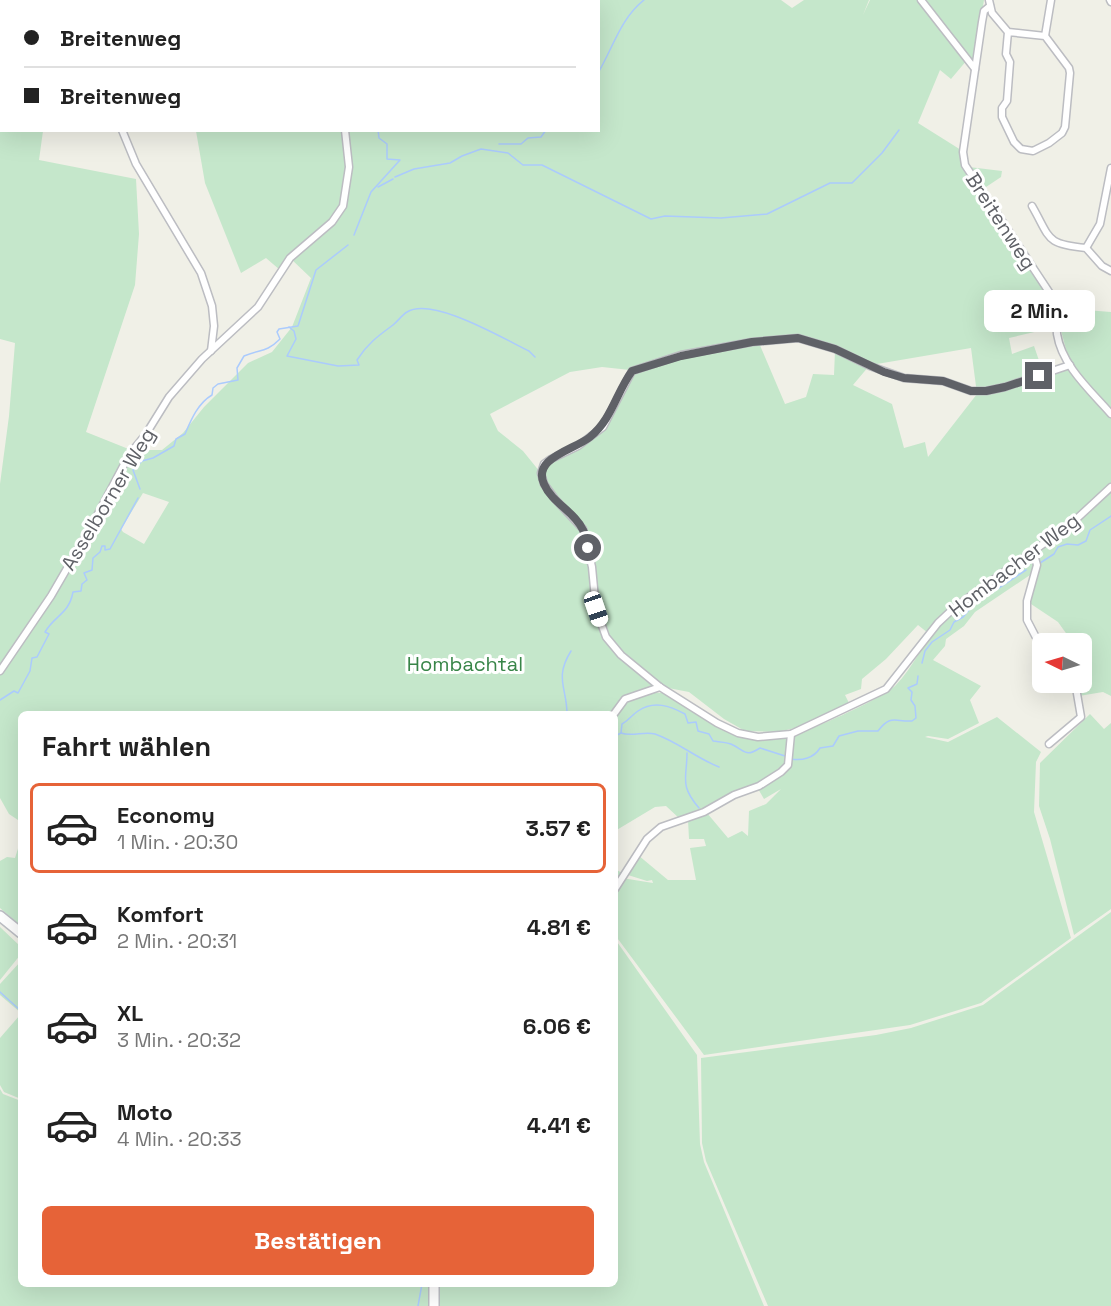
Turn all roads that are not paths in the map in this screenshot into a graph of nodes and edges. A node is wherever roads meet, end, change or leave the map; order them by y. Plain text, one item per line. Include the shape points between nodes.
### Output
1 (921, 0) edge
2 (1051, 0) edge
3 (989, 3) edge
4 (1008, 32) junction
5 (1045, 36) junction
6 (975, 69) junction
7 (123, 132) edge
8 (345, 132) edge
9 (1111, 168) edge
10 (1032, 206) dead end
11 (1086, 248) junction
12 (1111, 271) edge
13 (211, 351) junction
14 (1070, 365) junction
15 (1111, 414) edge
16 (1111, 487) edge
17 (1033, 551) junction
18 (1034, 633) edge
19 (0, 671) edge
20 (660, 687) junction
21 (1077, 693) edge
22 (617, 711) edge
23 (791, 734) junction
24 (1049, 744) dead end
25 (618, 884) edge
26 (0, 916) edge
27 (18, 931) edge
28 (434, 1287) edge
29 (434, 1306) edge

1 - 6 street
2 - 5 street
3 - 4 street
3 - 6 street, Breitenweg via 984,11
4 - 5 street
4 - 5 street via 1006,54 1010,62 1002,117 1021,149 1033,150 1049,143 1065,127 1069,68
6 - 14 street, Breitenweg via 963,152 965,165 1055,302 1057,334
7 - 13 street via 136,164 201,273 212,306
8 - 13 street, Asselborner Weg via 349,167 344,206 332,222 290,258 258,307
9 - 11 street via 1100,224
10 - 11 street via 1052,242
11 - 12 street
13 - 19 street, Asselborner Weg via 169,397 129,455 51,596
14 - 15 street, Breitenweg
14 - 20 street via 1005,387 971,391 943,381 884,372 835,349 798,338 752,342 681,356 632,371 603,427 544,464 541,473 555,499 583,529 596,609 606,637 621,655
16 - 17 street, Hombacher Weg via 1071,524
17 - 18 street via 1037,566 1027,602 1027,620
17 - 23 street, Hombacher Weg via 938,623 886,689
20 - 22 street via 625,699
20 - 23 street, Hombacher Weg via 738,733 758,737
21 - 24 street via 1081,717
23 - 25 street via 788,765 781,772 704,812 662,827 647,839
26 - 27 main road
28 - 29 main road

